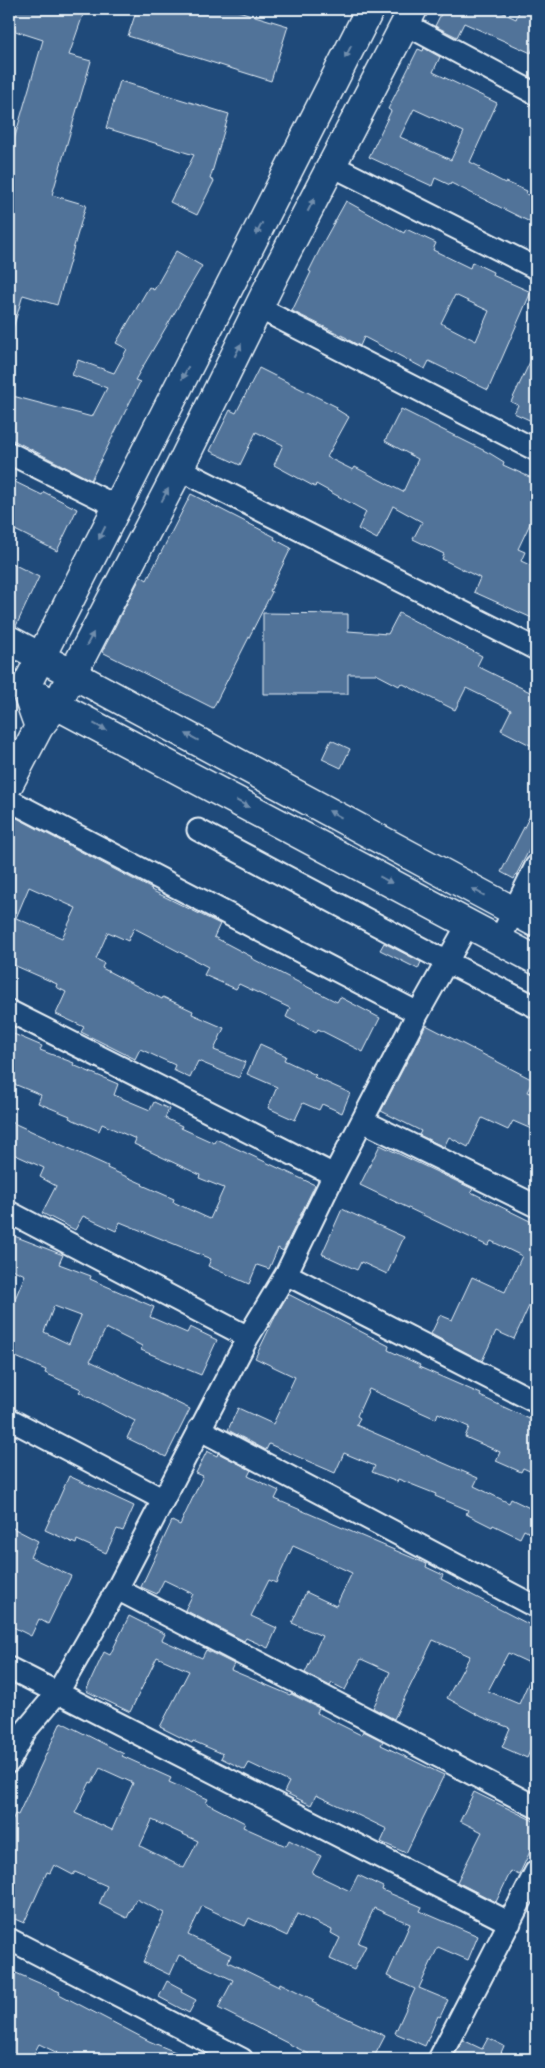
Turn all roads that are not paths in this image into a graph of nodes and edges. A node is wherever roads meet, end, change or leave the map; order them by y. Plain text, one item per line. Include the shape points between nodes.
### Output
1 (370, 9) edge
2 (409, 16) edge
3 (536, 94) edge
4 (331, 165) junction
5 (536, 268) edge
6 (259, 308) junction
7 (536, 450) edge
8 (9, 453) edge
9 (179, 469) junction
10 (116, 506) junction
11 (9, 640) edge
12 (536, 648) edge
13 (41, 656) junction
14 (72, 672) junction
15 (17, 684) edge
16 (56, 704) junction
17 (39, 727) junction
18 (9, 784) edge
19 (9, 800) edge
20 (198, 830) dead end
21 (536, 866) edge
22 (525, 917) edge
23 (468, 924) junction
24 (499, 941) junction
25 (536, 960) edge
26 (447, 962) junction
27 (536, 1008) edge
28 (9, 1011) edge
29 (418, 1013) junction
30 (363, 1121) junction
31 (334, 1175) junction
32 (536, 1206) edge
33 (9, 1212) edge
34 (286, 1274) junction
35 (248, 1337) junction
36 (536, 1402) edge
37 (9, 1418) edge
38 (199, 1429) junction
39 (162, 1498) junction
40 (117, 1589) junction
41 (536, 1607) edge
42 (9, 1668) edge
43 (58, 1692) junction
44 (9, 1762) edge
45 (536, 1807) edge
46 (536, 1871) edge
47 (510, 1923) junction
48 (9, 1939) edge
49 (242, 2059) edge
50 (439, 2059) edge

1 -> 10 main road
2 - 3 street
2 - 4 main road
4 - 5 street
6 -> 4 main road
6 - 7 street
9 -> 6 main road
8 - 10 street
9 - 12 street
14 -> 9 main road
10 -> 13 main road
11 - 13 main road
13 - 14 main road
13 - 15 main road
14 - 16 main road
22 -> 14 main road
15 - 16 main road
15 - 17 main road
16 - 17 main road
16 -> 23 main road
17 - 18 main road
19 - 29 street
20 - 26 street
21 - 22 street
22 - 24 street
23 - 24 main road
23 - 26 street
24 - 25 main road
26 - 27 street
26 - 29 street
28 - 31 street
29 - 30 street
30 - 31 street
30 - 32 street
31 - 34 street
33 - 35 street
34 - 35 street
34 - 36 street
35 - 38 street
37 - 39 street
38 - 39 street
38 - 41 street
39 - 40 street
40 - 43 street
40 - 45 street
42 - 43 street
43 - 44 street via 26,1730
43 - 47 street
46 - 47 street
47 - 50 street
48 - 49 street

